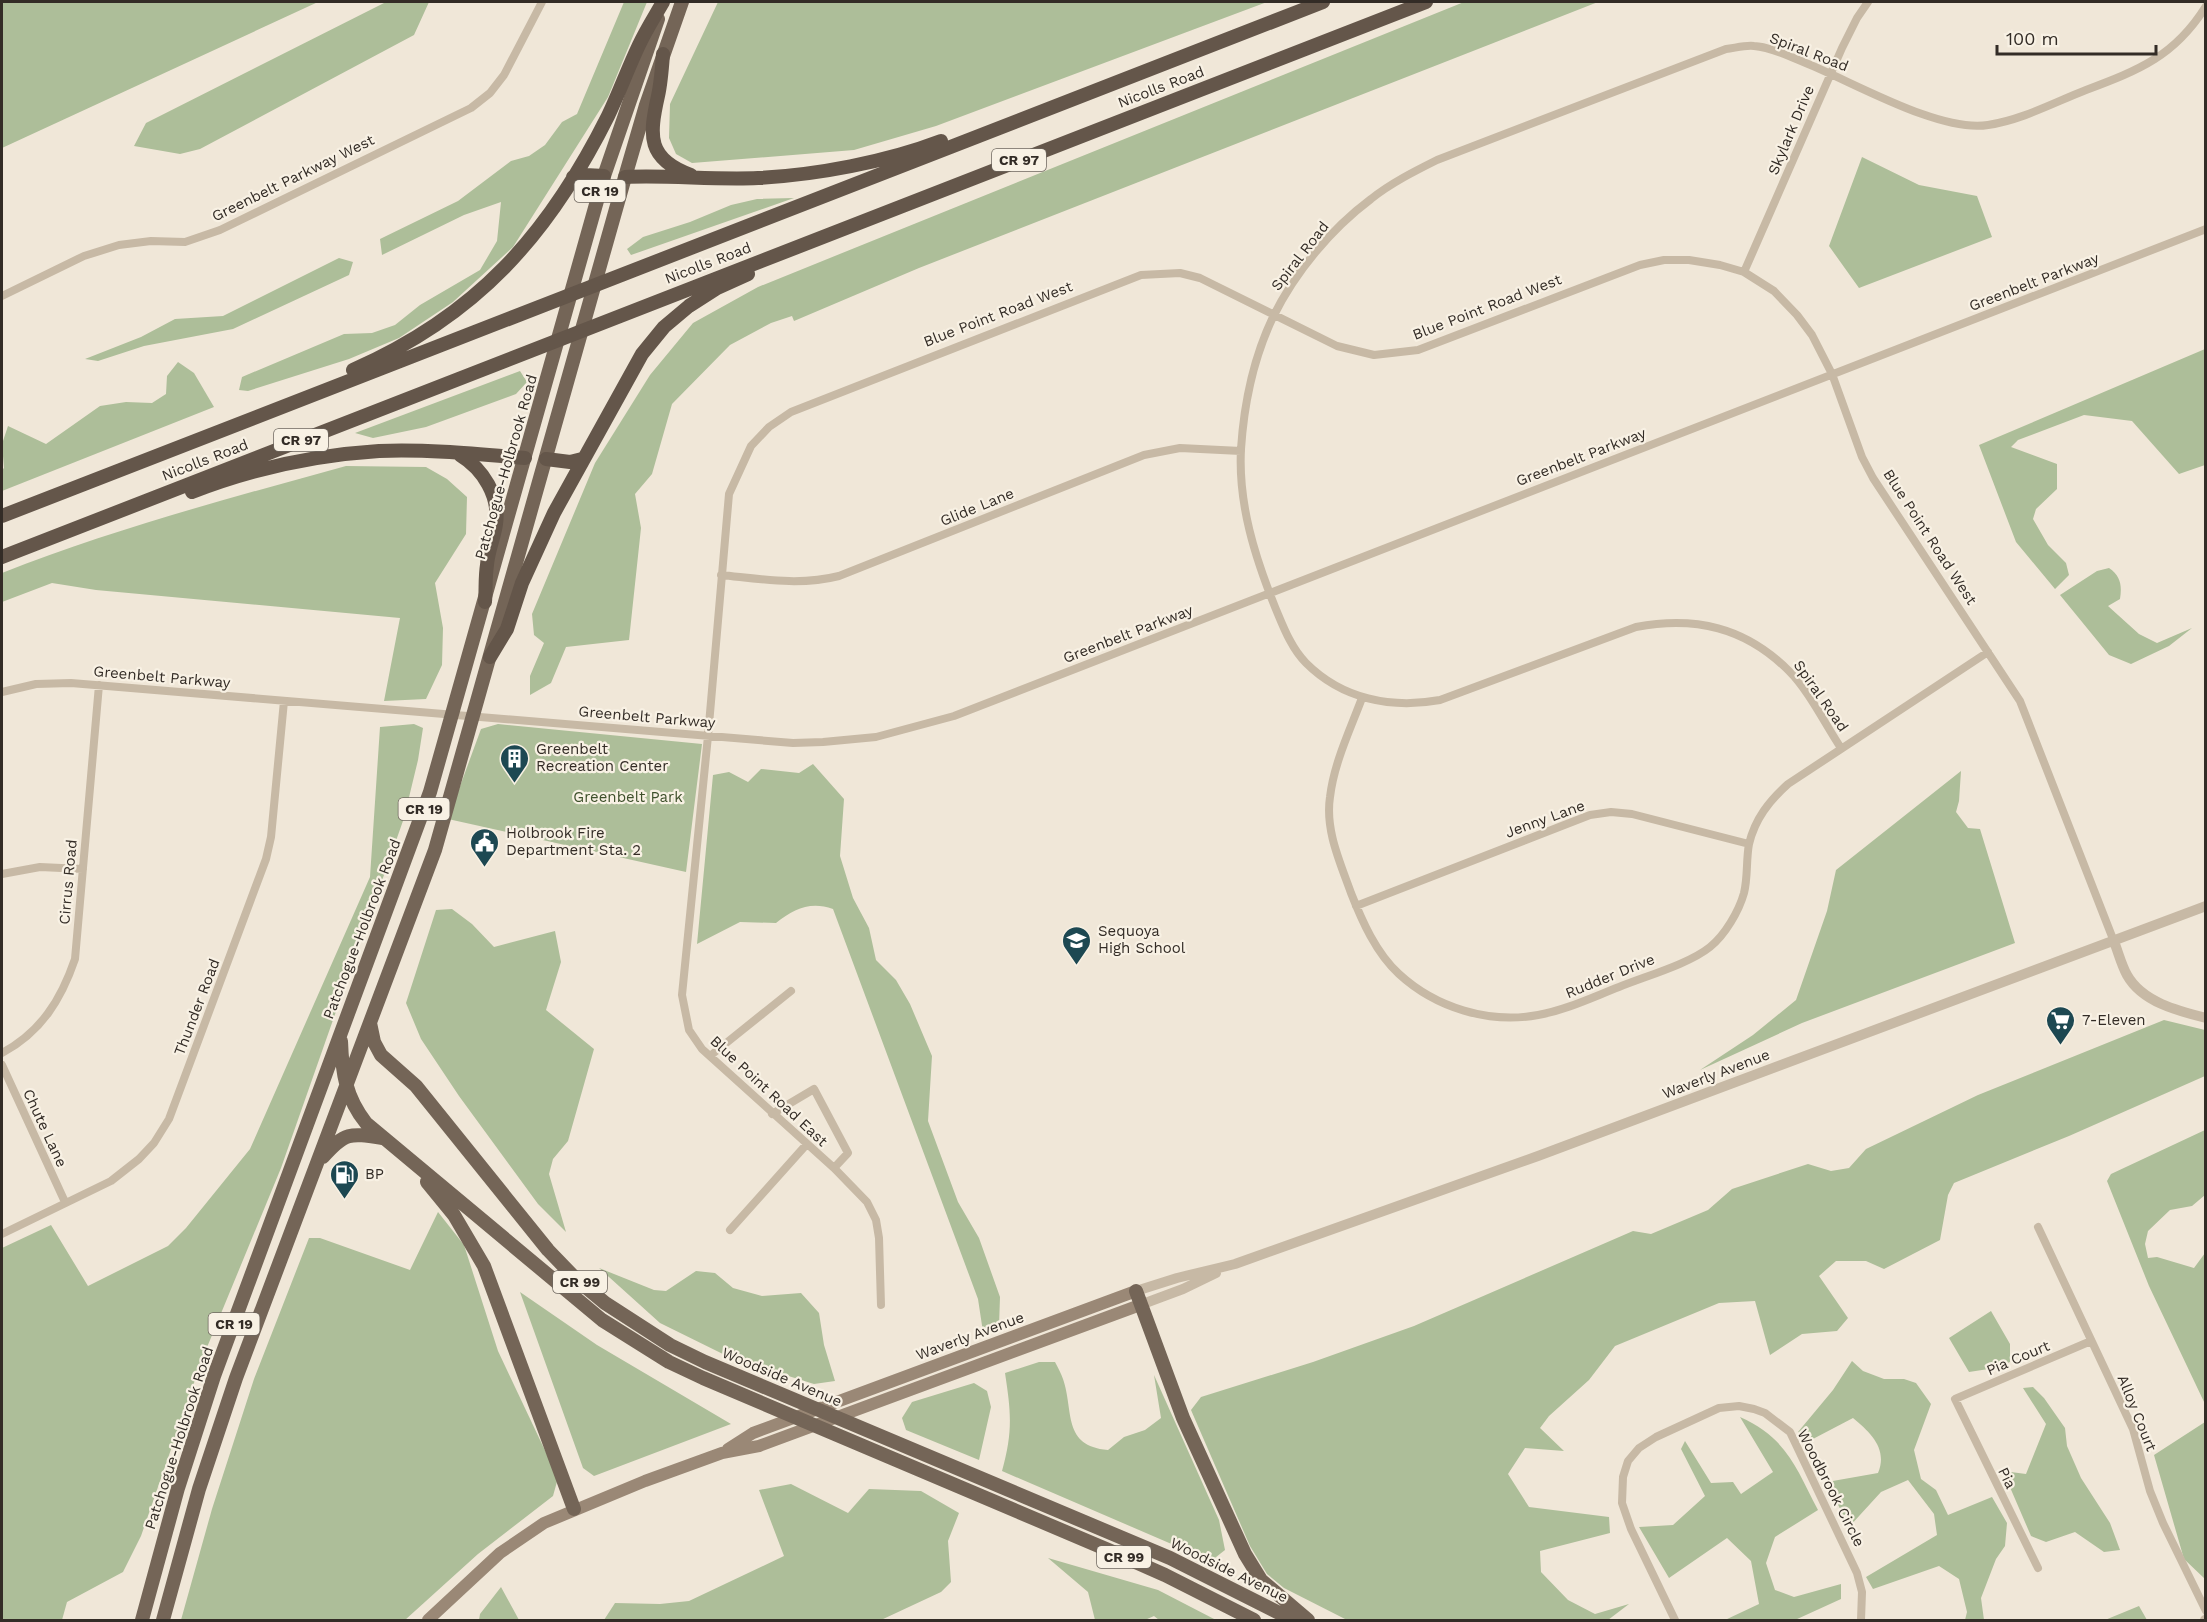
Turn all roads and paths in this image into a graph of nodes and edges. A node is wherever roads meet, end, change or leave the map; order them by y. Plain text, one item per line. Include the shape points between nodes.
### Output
1 (542, 2) edge
2 (664, 2) edge
3 (682, 2) edge
4 (1323, 2) edge
5 (1426, 2) edge
6 (1868, 2) edge
7 (2205, 6) edge
8 (663, 54) junction
9 (1831, 72) junction
10 (1024, 118) junction
11 (604, 176) junction
12 (573, 177) junction
13 (625, 177) junction
14 (702, 178) junction
15 (2205, 230) edge
16 (835, 232) junction
17 (1744, 272) junction
18 (2, 296) edge
19 (1274, 315) junction
20 (1832, 374) junction
21 (290, 403) junction
22 (1241, 451) junction
23 (458, 454) junction
24 (525, 458) junction
25 (546, 459) junction
26 (582, 459) junction
27 (2, 516) edge
28 (72, 529) junction
29 (2, 557) edge
30 (721, 575) junction
31 (1269, 592) junction
32 (485, 602) junction
33 (1988, 652) junction
34 (490, 657) junction
35 (99, 685) junction
36 (2, 692) edge
37 (1362, 698) junction
38 (284, 701) junction
39 (453, 714) junction
40 (474, 716) junction
41 (708, 736) junction
42 (1841, 748) junction
43 (1749, 844) junction
44 (83, 868) junction
45 (2, 874) edge
46 (1356, 906) junction
47 (2205, 906) edge
48 (2114, 939) junction
49 (790, 991) dead end
50 (2205, 1018) edge
51 (370, 1020) junction
52 (341, 1033) junction
53 (2, 1053) edge
54 (710, 1056) junction
55 (2, 1065) edge
56 (346, 1086) junction
57 (772, 1114) junction
58 (383, 1138) junction
59 (806, 1145) junction
60 (405, 1155) junction
61 (317, 1163) junction
62 (834, 1168) junction
63 (65, 1202) junction
64 (2038, 1227) dead end
65 (730, 1230) dead end
66 (2, 1234) edge
67 (1138, 1298) junction
68 (881, 1305) dead end
69 (2091, 1341) junction
70 (1955, 1399) joint
71 (574, 1509) junction
72 (2038, 1568) dead end
73 (2205, 1611) edge
74 (142, 1620) edge
75 (163, 1620) edge
76 (428, 1620) edge
77 (1254, 1620) edge
78 (1293, 1620) edge
79 (1308, 1620) edge
80 (1675, 1620) edge
81 (1861, 1620) edge

1 - 18 street, Greenbelt Parkway West via 504,75 471,108 220,230 185,242 119,244 84,256
2 - 11 main road, Patchogue-Holbrook Road / CR 19
2 - 12 highway via 639,45 603,126
3 - 8 main road, CR 19
4 - 10 highway, Nicolls Road / CR 97
5 - 16 highway, Nicolls Road / CR 97
6 - 9 street, Skylark Drive
7 - 9 street, Spiral Road via 2194,24 2157,59 2024,115 1988,125 1935,119
8 - 13 main road, CR 19
8 - 14 highway via 652,120 656,147 669,165
9 - 17 street, Skylark Drive
9 - 19 street, Spiral Road via 1753,46 1726,49 1437,160 1371,198 1335,231
10 - 14 highway via 843,166 758,178
10 - 21 highway, Nicolls Road / CR 97
11 - 12 highway
11 - 13 main road
11 - 24 main road, Patchogue-Holbrook Road / CR 19
12 - 21 highway via 513,260 468,303 415,338
13 - 14 highway
13 - 25 main road, CR 19
15 - 20 street, Greenbelt Parkway
16 - 26 highway via 703,296 664,327 642,354
16 - 28 highway, Nicolls Road / CR 97
17 - 19 street, Blue Point Road West via 1689,260 1664,260 1418,350 1395,354 1374,355 1337,346
17 - 20 street, Blue Point Road West via 1774,291 1797,315 1822,351
19 - 22 street, Spiral Road via 1250,378
19 - 30 street, Blue Point Road West via 1200,278 1180,273 1141,275 791,412 751,446 738,471 729,494
20 - 31 street, Greenbelt Parkway
20 - 33 street, Blue Point Road West via 1873,478
21 - 27 highway, Nicolls Road / CR 97
22 - 30 street, Glide Lane via 1180,448 1144,455 839,576 795,582
22 - 31 street, Spiral Road via 1244,507
23 - 24 highway
23 - 28 highway via 381,451 309,460 235,478 132,515
23 - 32 highway via 482,473 496,503 497,522 487,564
24 - 25 main road
24 - 32 main road, Patchogue-Holbrook Road / CR 19
25 - 26 highway
25 - 34 main road, CR 19
26 - 34 highway via 542,536 507,629
28 - 29 highway, Nicolls Road / CR 97
30 - 41 street, Blue Point Road West
31 - 37 street, Spiral Road via 1288,637 1306,663
31 - 41 street, Greenbelt Parkway via 916,728 823,742
32 - 39 main road, Patchogue-Holbrook Road / CR 19
33 - 42 street, Rudder Drive
33 - 48 street, Blue Point Road West via 2020,701
34 - 40 main road, CR 19
35 - 36 street, Greenbelt Parkway via 36,684
35 - 38 street, Greenbelt Parkway
35 - 44 street, Cirrus Road
37 - 42 street, Spiral Road via 1389,704 1440,700 1609,635 1664,622 1697,623 1740,636 1791,672
37 - 46 street, Rudder Drive via 1337,766 1329,816 1332,837
38 - 39 street, Greenbelt Parkway
38 - 63 street, Thunder Road via 266,859 169,1119 154,1143 125,1171
39 - 40 street, Greenbelt Parkway
39 - 52 main road, Patchogue-Holbrook Road / CR 19 via 411,848
40 - 41 street, Greenbelt Parkway
40 - 51 main road, CR 19 via 435,850
41 - 54 street, Blue Point Road East via 682,995 689,1030
42 - 43 street, Rudder Drive via 1772,799
43 - 46 street, Jenny Lane via 1632,814 1590,815
43 - 46 street, Rudder Drive via 1744,893 1737,912 1711,946 1691,958 1564,1009 1538,1015 1482,1016 1454,1008 1420,990 1384,957
44 - 45 street via 40,867
44 - 53 street, Cirrus Road via 75,959 60,998 41,1023
47 - 48 street, Waverly Avenue
48 - 50 street, Blue Point Road West via 2128,977 2143,994
48 - 67 street, Waverly Avenue via 1574,1143 1235,1264 1183,1289
49 - 54 street
51 - 56 main road, CR 19
51 - 78 main road, Woodside Avenue / CR 99 via 381,1055 416,1086 575,1278 605,1303 670,1345 705,1362 1170,1558
52 - 56 main road, CR 99
52 - 74 main road, Patchogue-Holbrook Road / CR 19 via 214,1376
54 - 57 street, Blue Point Road East
55 - 63 street, Chute Lane
56 - 58 main road, Woodside Avenue / CR 99 via 358,1112
56 - 61 main road, CR 19
57 - 59 street, Blue Point Road East
57 - 62 street via 814,1089 848,1153
58 - 60 main road, Woodside Avenue / CR 99
58 - 61 main road via 347,1136
59 - 62 street, Blue Point Road East
59 - 65 street
60 - 71 main road via 454,1215 484,1266
60 - 77 main road, Woodside Avenue / CR 99 via 602,1320 669,1362 1166,1575
61 - 75 main road, CR 19 via 225,1411
62 - 68 street, Blue Point Road East via 862,1197 876,1220
63 - 66 street, Thunder Road
64 - 69 street, Alloy Court
67 - 71 main road, Waverly Avenue via 759,1446 722,1453
67 - 79 main road via 1190,1435 1245,1554 1261,1580
69 - 70 street, Pia Court
69 - 73 street, Alloy Court via 2133,1429 2163,1523
70 - 72 street, Pia
71 - 76 main road, Waverly Avenue via 514,1541
80 - 81 street, Woodbrook Circle via 1631,1529 1622,1503 1623,1477 1628,1461 1656,1437 1719,1408 1739,1406 1766,1413 1790,1432 1857,1573 1862,1592

